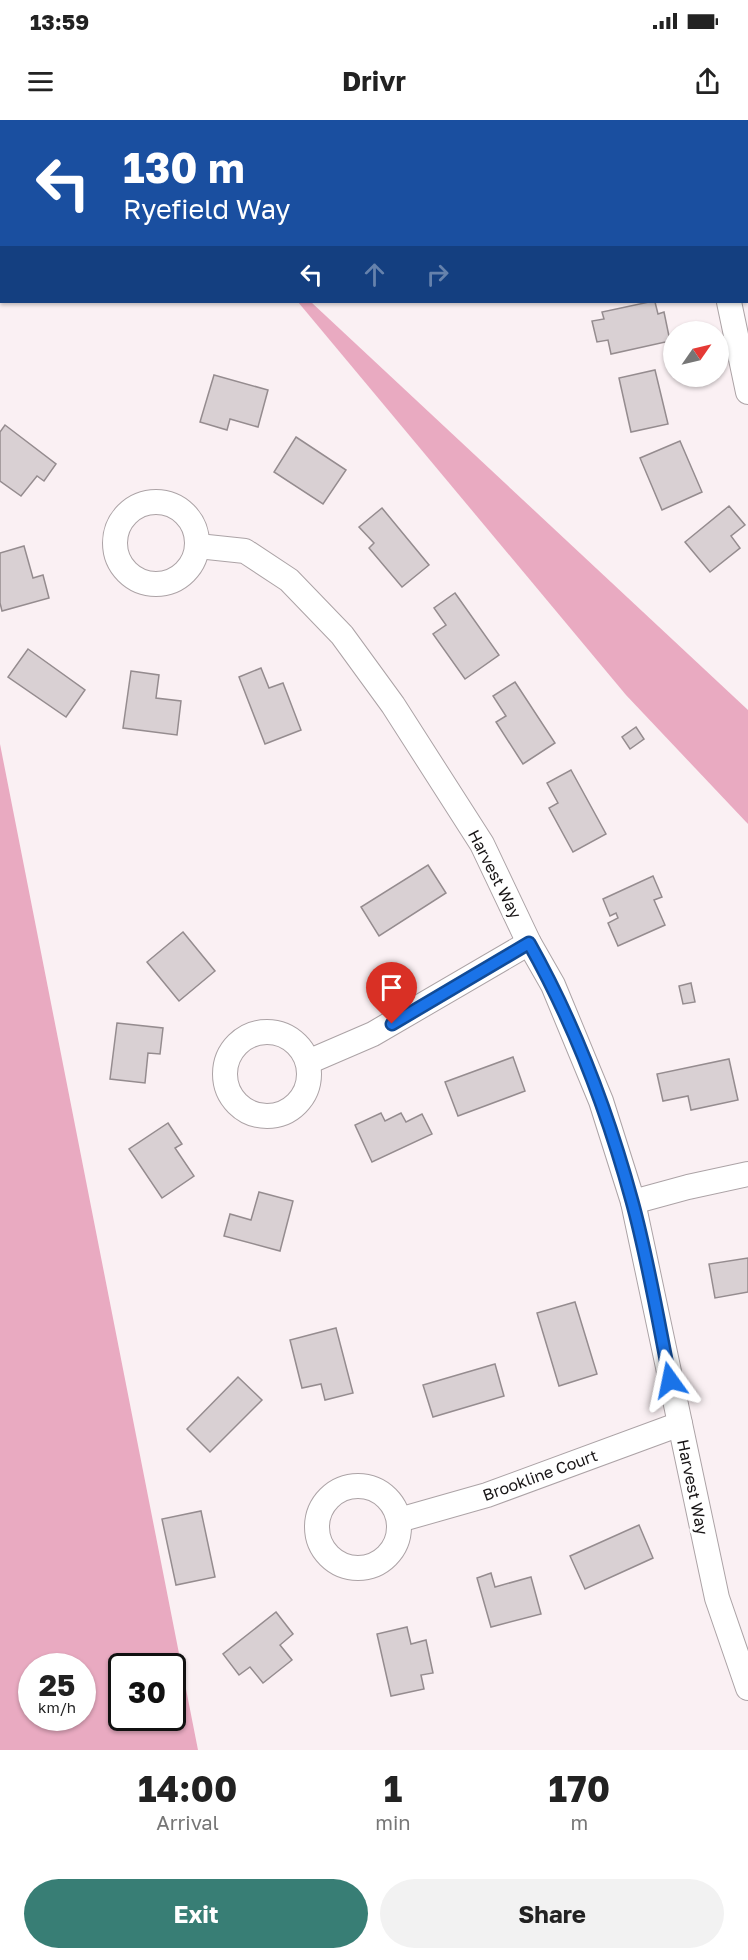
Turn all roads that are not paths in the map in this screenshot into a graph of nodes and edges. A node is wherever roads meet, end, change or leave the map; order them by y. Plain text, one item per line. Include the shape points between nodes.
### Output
1 (729, 303) edge
2 (748, 392) edge
3 (198, 546) dead end
4 (529, 943) junction
5 (308, 1062) dead end
6 (748, 1174) edge
7 (633, 1202) junction
8 (680, 1424) junction
9 (399, 1520) dead end
10 (748, 1688) edge

1 - 2 street
3 - 4 street, Harvest Way via 245,551 289,580 342,635 393,705 482,844
4 - 5 street via 373,1034
4 - 7 street, Harvest Way via 553,985 601,1101
6 - 7 street
7 - 8 street, Harvest Way
8 - 9 street, Brookline Court via 487,1495
8 - 10 street, Harvest Way via 717,1598

